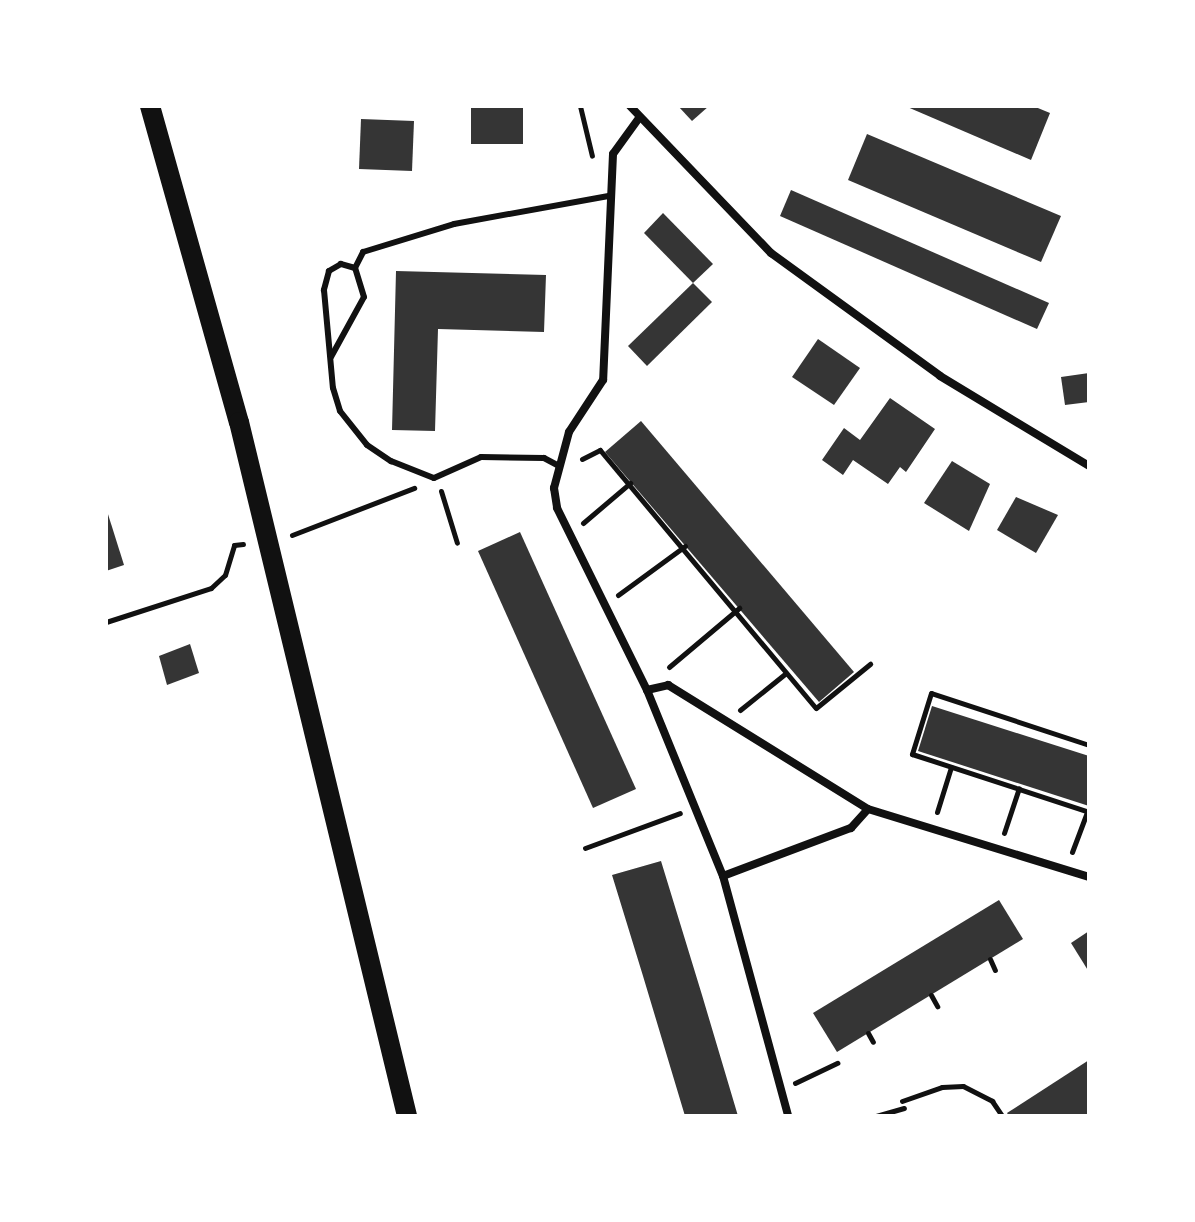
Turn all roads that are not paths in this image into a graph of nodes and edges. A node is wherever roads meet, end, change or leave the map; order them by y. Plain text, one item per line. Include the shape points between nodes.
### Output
1 (150, 106) edge
2 (630, 106) edge
3 (639, 118) junction
4 (608, 196) junction
5 (355, 268) junction
6 (331, 357) junction
7 (559, 466) junction
8 (1089, 466) edge
9 (646, 688) junction
10 (868, 809) junction
11 (723, 876) junction
12 (1089, 877) edge
13 (407, 1116) edge
14 (788, 1116) edge

1 - 13 main road via 239,422
2 - 3 street
3 - 4 street via 613,154
3 - 8 street via 771,253 940,376
4 - 5 lane via 454,224 363,252
4 - 7 street via 603,380 569,432
5 - 6 lane via 364,297
5 - 6 lane via 341,264 329,271 324,290
6 - 7 lane via 333,388 352,431 391,461 434,478 481,457 544,458
7 - 9 street via 554,488 568,536
9 - 10 street via 668,685
9 - 11 street
10 - 11 street via 851,828
10 - 12 street
11 - 14 street

